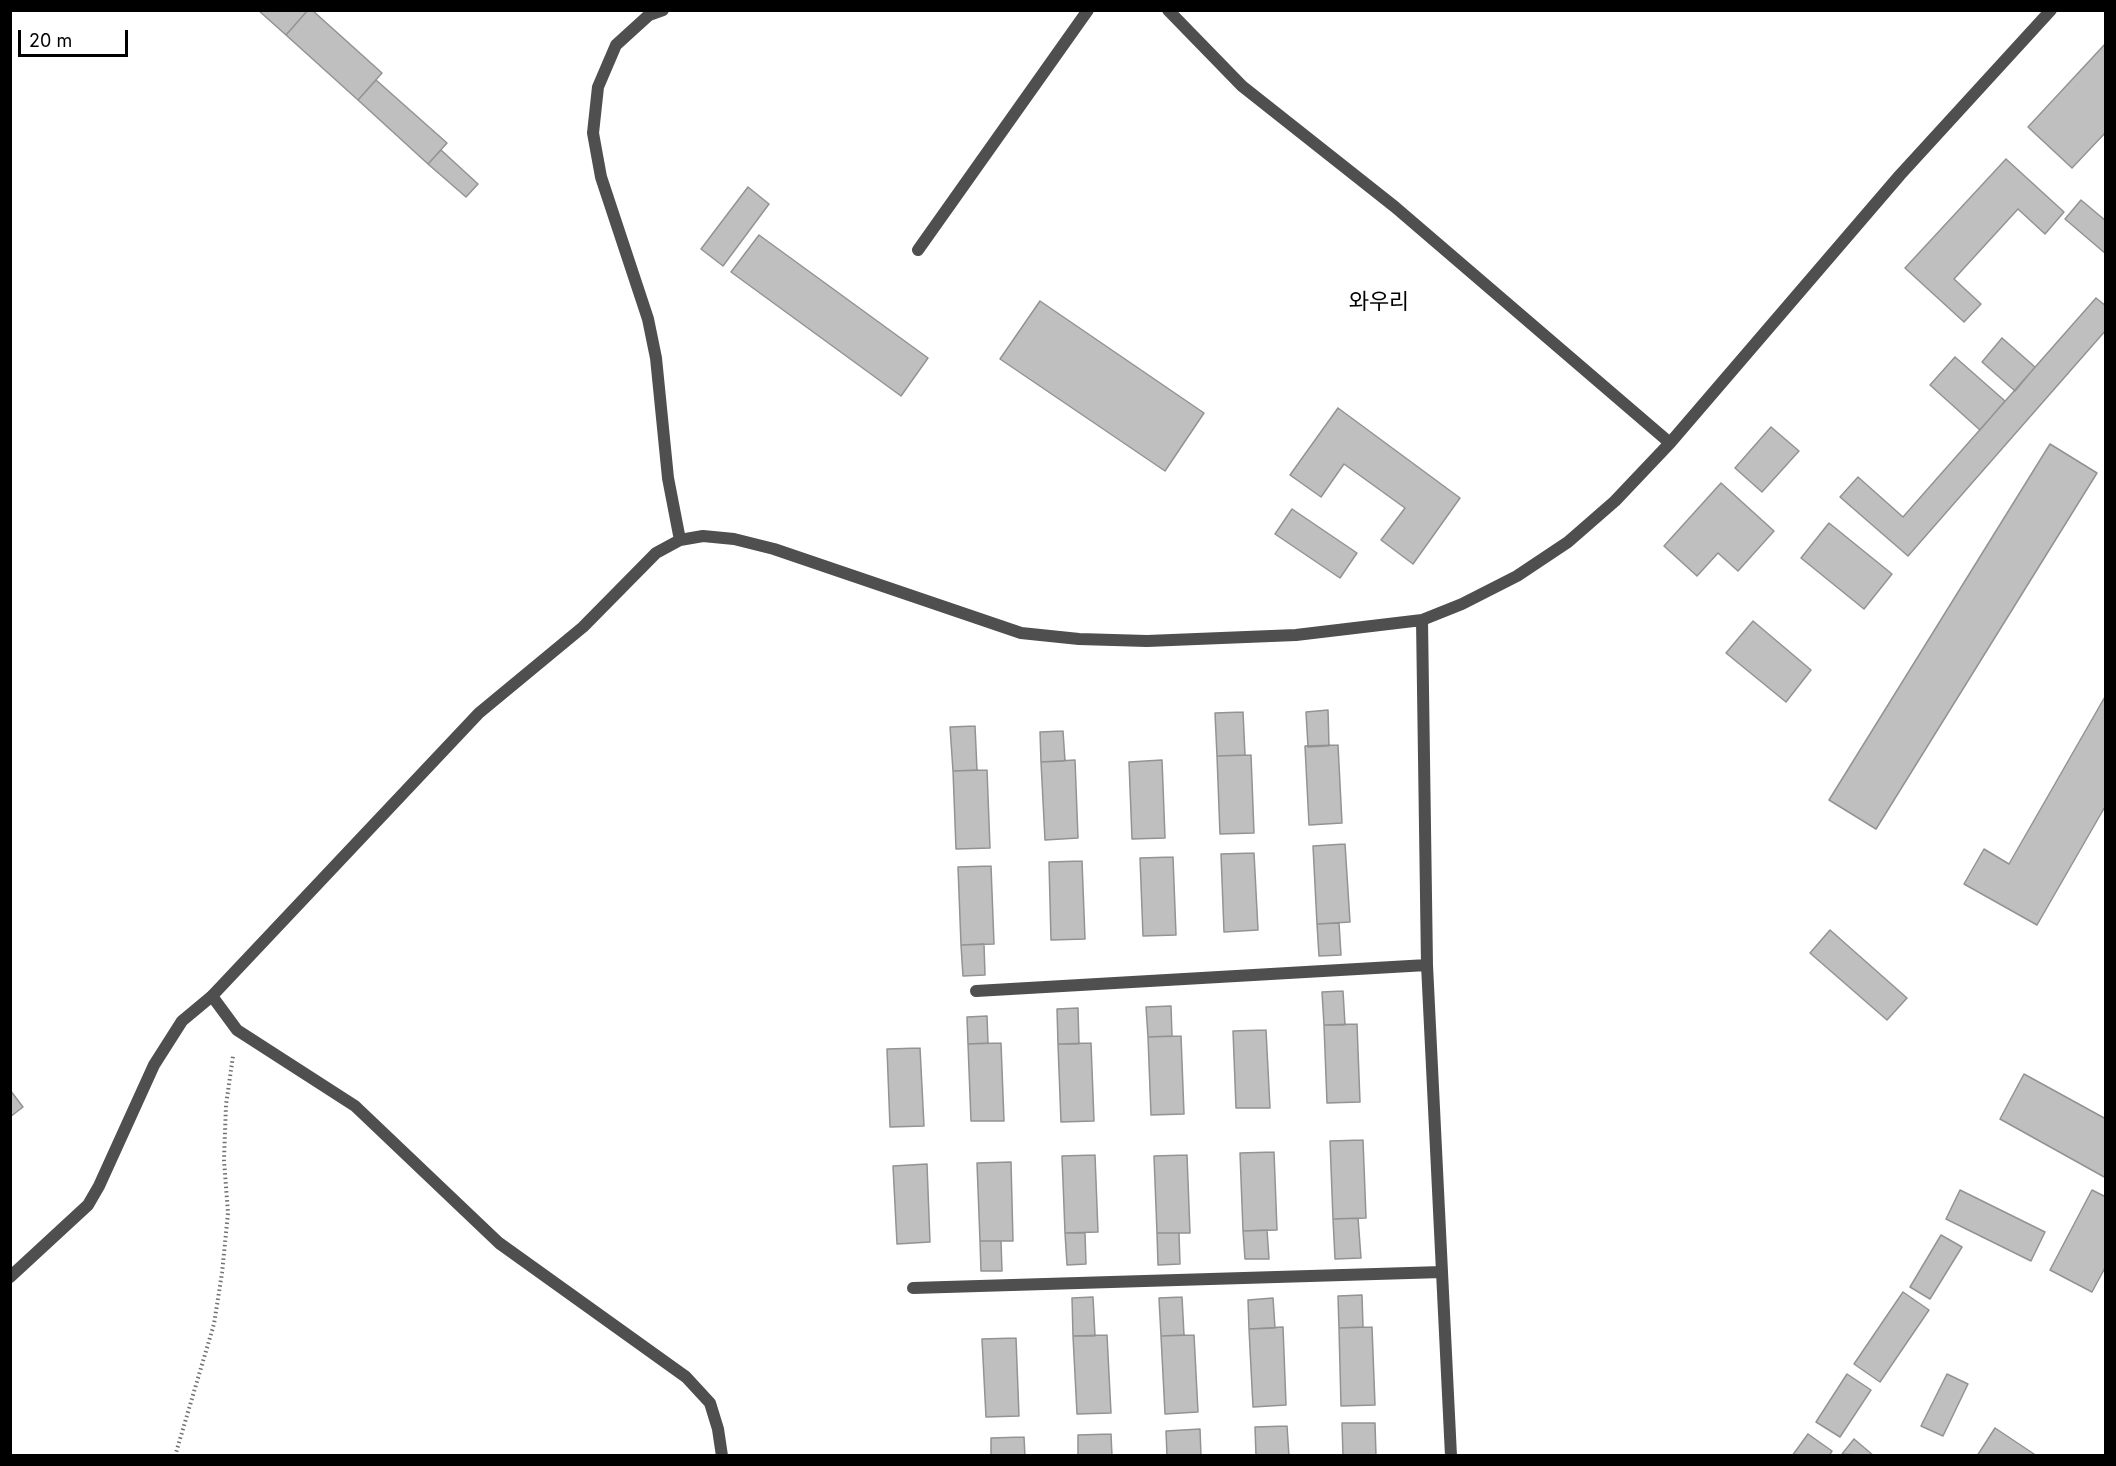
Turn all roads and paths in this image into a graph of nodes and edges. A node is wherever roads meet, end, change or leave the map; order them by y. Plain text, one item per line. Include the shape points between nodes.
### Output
1 (663, 10) edge
2 (1088, 10) edge
3 (1168, 10) edge
4 (2051, 10) edge
5 (918, 250) dead end
6 (1670, 443) junction
7 (680, 540) junction
8 (1422, 620) junction
9 (1427, 964) junction
10 (976, 991) dead end
11 (212, 996) junction
12 (237, 1030) junction
13 (1442, 1272) junction
14 (10, 1277) edge
15 (913, 1288) dead end
16 (175, 1455) edge
17 (722, 1455) edge
18 (1451, 1455) edge

1 - 7 street via 649,15 616,45 598,87 593,133 601,177 648,319
2 - 5 street
3 - 6 street via 1242,86 1395,207
4 - 6 street via 1900,175
6 - 8 street via 1615,501 1568,542 1517,576
7 - 8 street via 703,536 774,549 1021,633 1079,639 1207,639 1296,635
7 - 11 street via 656,553 583,627 478,713
8 - 9 street
9 - 10 street
9 - 13 street
11 - 12 street
11 - 14 street via 182,1021 169,1039 88,1205
12 - 16 path via 226,1105 224,1160 228,1213 222,1273 214,1324
12 - 17 street via 355,1106 499,1243 686,1377 710,1403
13 - 15 street
13 - 18 street

